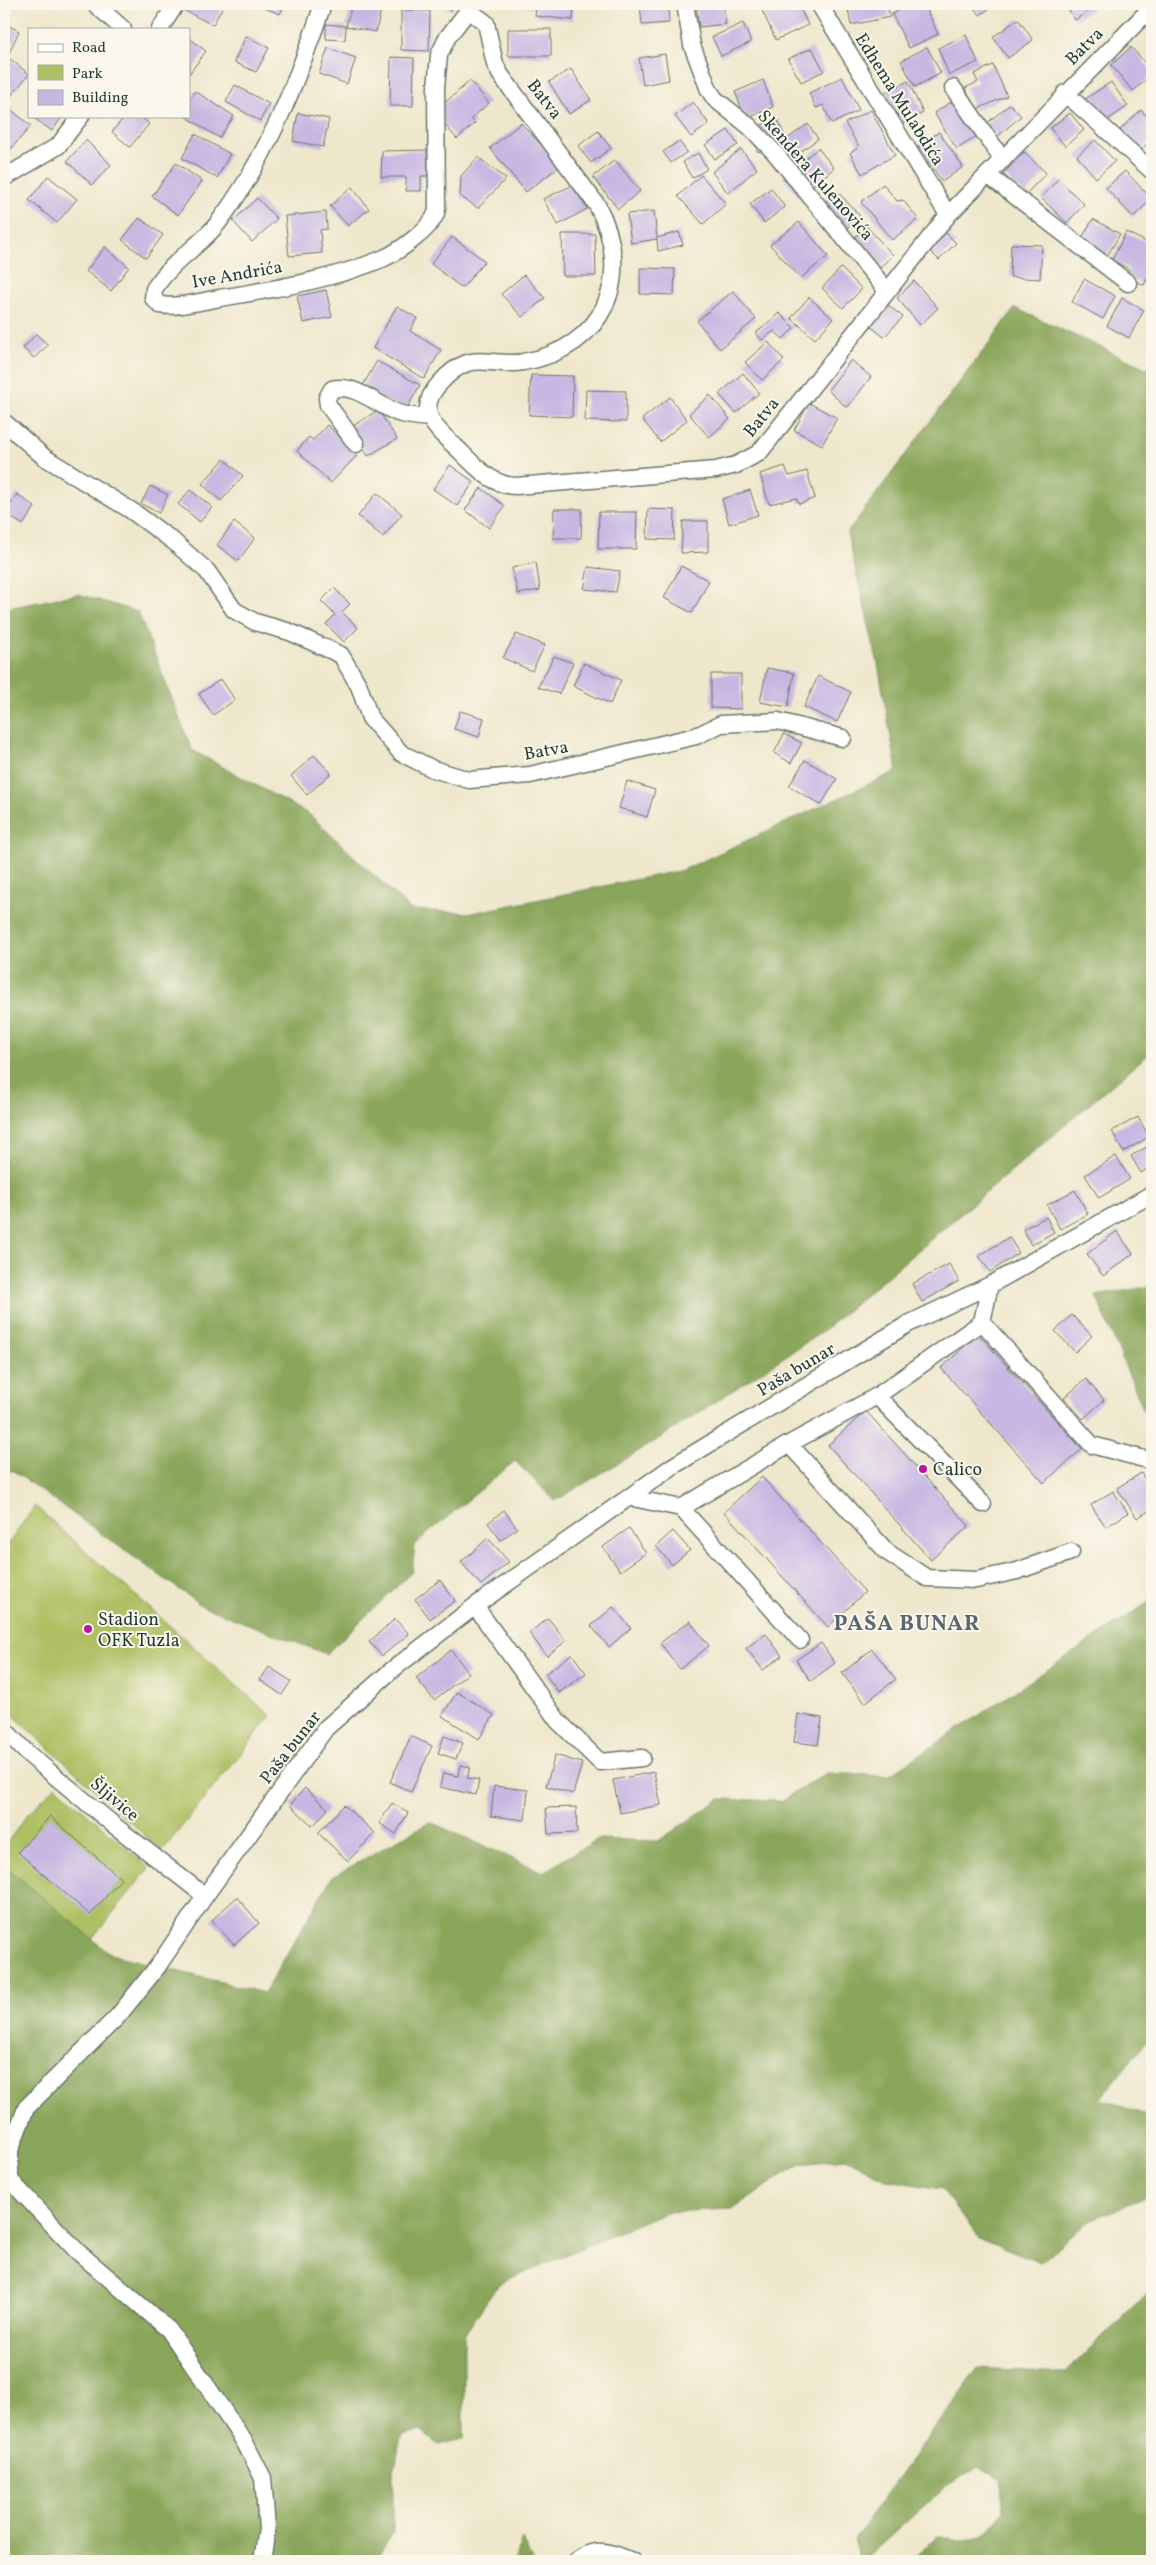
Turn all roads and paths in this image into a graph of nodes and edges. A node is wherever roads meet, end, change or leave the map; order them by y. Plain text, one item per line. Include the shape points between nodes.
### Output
1 (95, 4) edge
2 (176, 4) edge
3 (323, 4) edge
4 (685, 4) edge
5 (819, 4) edge
6 (470, 7) edge
7 (1152, 7) edge
8 (122, 28) edge
9 (161, 28) edge
10 (953, 88) dead end
11 (1065, 93) junction
12 (79, 118) edge
13 (1003, 160) junction
14 (1152, 171) edge
15 (989, 176) junction
16 (4, 178) edge
17 (948, 214) junction
18 (1128, 283) dead end
19 (887, 291) junction
20 (430, 418) junction
21 (4, 422) edge
22 (356, 444) dead end
23 (843, 738) dead end
24 (1152, 1194) edge
25 (990, 1285) junction
26 (982, 1322) junction
27 (877, 1396) junction
28 (789, 1444) junction
29 (1144, 1459) dead end
30 (628, 1497) junction
31 (982, 1504) dead end
32 (681, 1508) junction
33 (1071, 1552) dead end
34 (475, 1606) junction
35 (800, 1640) dead end
36 (4, 1729) edge
37 (642, 1758) dead end
38 (205, 1896) junction
39 (262, 2561) edge
40 (577, 2561) edge
41 (632, 2561) edge

1 - 8 street
2 - 9 street
3 - 6 street, Ive Andrića via 266,150 217,224 159,282 153,298 160,305 172,306 250,293 352,270 384,258 420,232 435,217 437,209 436,87 439,55 447,38
4 - 19 street, Skendera Kulenovića via 692,45 715,99 749,126 775,153
5 - 17 street, Edhema Mulabdića
6 - 20 street, Batva via 486,23 500,74 597,205 610,243 611,276 604,309 597,322 576,342 561,351 522,362 462,365 441,382 430,397
7 - 11 street, Batva
10 - 13 street
11 - 13 street, Batva
11 - 14 street, Batva
12 - 16 street via 58,146
13 - 15 street, Batva
15 - 17 street, Batva
15 - 18 street
17 - 19 street, Batva
19 - 20 street, Batva via 764,448 726,468 502,485 466,457 435,428
20 - 22 street via 397,412 350,390 333,388 328,394 328,405
21 - 23 street, Batva via 44,457 132,511 172,541 207,571 234,610 255,622 290,632 340,656 359,686 370,718 401,754 433,769 469,780 530,774 696,736 721,724 778,721
24 - 25 street, Paša bunar
25 - 26 street
25 - 30 street, Paša bunar via 908,1324 673,1466
26 - 27 street
26 - 29 street via 1092,1444
27 - 28 street
27 - 31 street
28 - 32 street
28 - 33 street via 887,1552 927,1578 976,1580 1017,1571
30 - 32 street
30 - 34 street, Paša bunar
32 - 35 street
34 - 37 street via 558,1721 600,1762
34 - 38 street, Paša bunar via 392,1670 326,1728
36 - 38 street, Šljivice via 27,1753
38 - 39 street, Paša bunar via 158,1966 118,2016 26,2108 10,2150 10,2180 77,2251 169,2330 244,2441 264,2478 267,2529
40 - 41 street via 585,2554 610,2551

